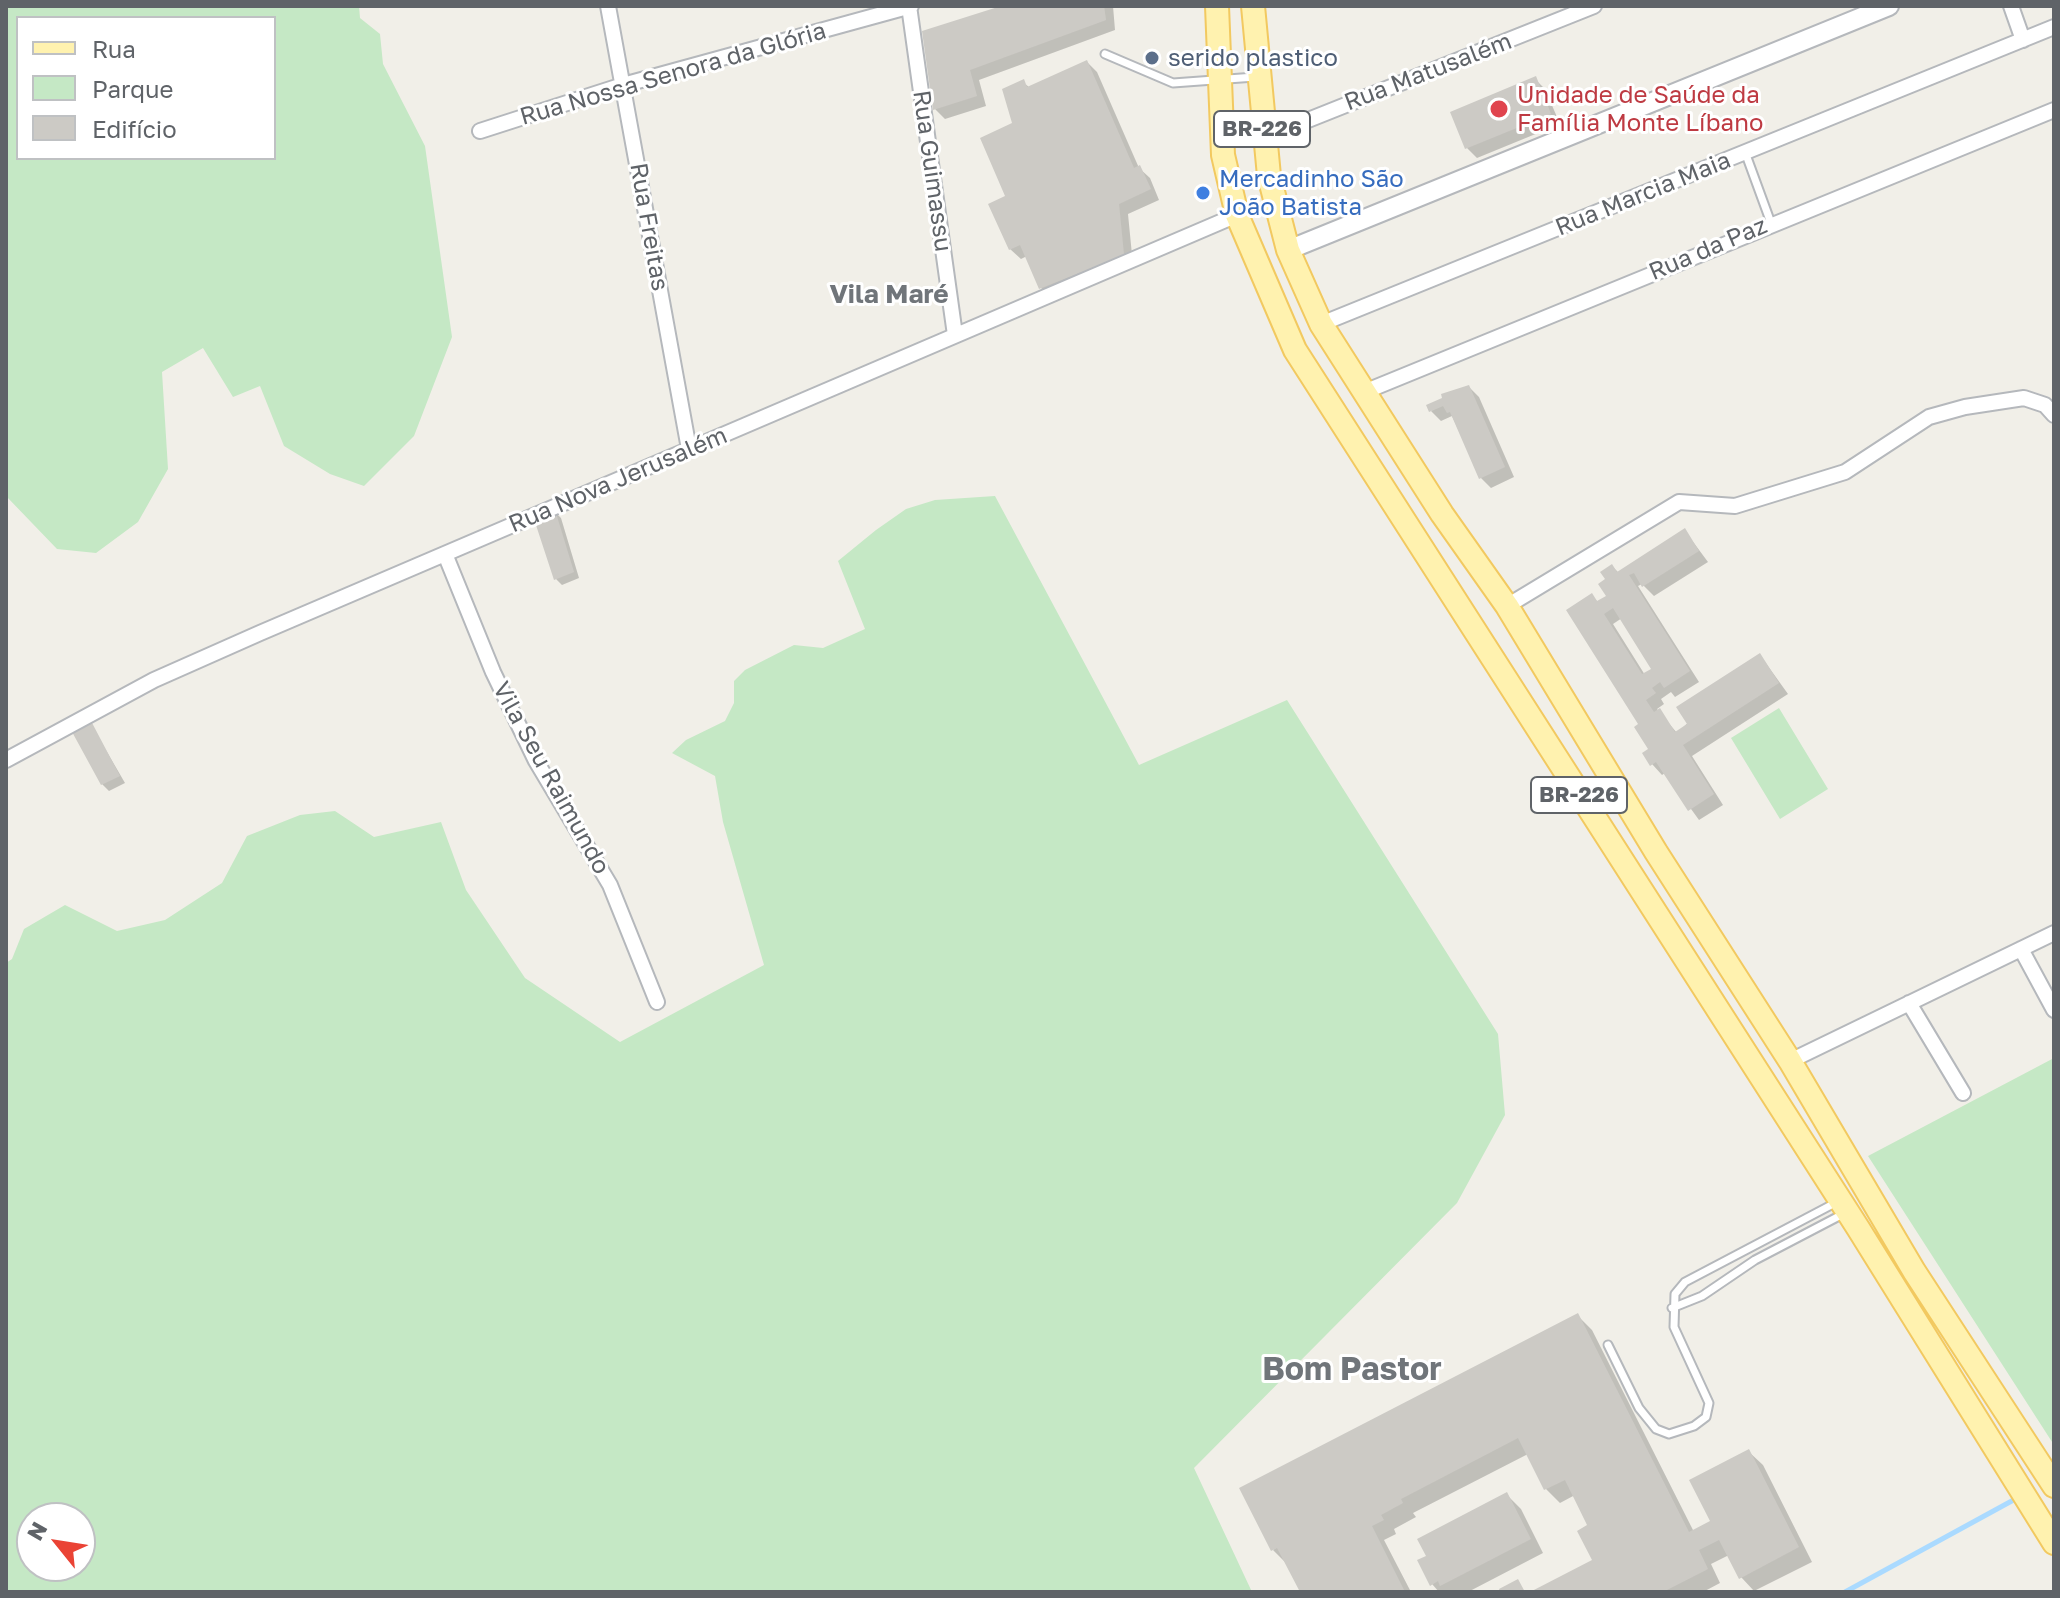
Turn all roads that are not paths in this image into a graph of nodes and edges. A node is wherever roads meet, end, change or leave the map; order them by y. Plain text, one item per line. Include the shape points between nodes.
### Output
1 (608, 6) edge
2 (910, 6) edge
3 (1217, 6) edge
4 (1253, 6) edge
5 (1594, 6) edge
6 (1889, 6) edge
7 (2011, 6) edge
8 (2054, 27) edge
9 (2023, 40) junction
10 (1105, 54) dead end
11 (1258, 77) junction
12 (1219, 82) junction
13 (623, 85) junction
14 (2054, 110) edge
15 (480, 131) dead end
16 (1263, 138) junction
17 (1745, 152) junction
18 (1237, 215) junction
19 (1771, 223) junction
20 (1288, 250) junction
21 (1321, 324) junction
22 (955, 335) junction
23 (1364, 392) junction
24 (2054, 415) edge
25 (689, 449) junction
26 (1442, 514) junction
27 (1410, 531) junction
28 (445, 554) junction
29 (1507, 606) junction
30 (6, 760) edge
31 (2054, 933) edge
32 (2021, 949) junction
33 (657, 1002) dead end
34 (1909, 1003) junction
35 (2054, 1010) edge
36 (1790, 1061) junction
37 (1963, 1093) dead end
38 (1843, 1206) junction
39 (1672, 1308) junction
40 (1608, 1345) dead end
41 (2054, 1486) edge
42 (2054, 1543) edge

1 - 13 street, Rua Freitas
2 - 13 street, Rua Nossa Senora da Glória
2 - 22 street, Rua Guimassu
3 - 12 main road, BR-226
4 - 11 main road, BR-226
5 - 16 street, Rua Matusalém
6 - 20 street
7 - 9 street
8 - 9 street, Rua Marcia Maia
9 - 17 street, Rua Marcia Maia
10 - 12 lane via 1173,83
11 - 12 lane
11 - 16 main road, BR-226
12 - 18 main road, BR-226 via 1223,155
13 - 15 street, Rua Nossa Senora da Glória
13 - 25 street, Rua Freitas
14 - 19 street, Rua da Paz
16 - 20 main road, BR-226
17 - 19 lane
17 - 21 street, Rua Marcia Maia
18 - 22 street, Rua Nova Jerusalém
18 - 27 main road, BR-226 via 1295,350
19 - 23 street, Rua da Paz
20 - 21 main road, BR-226
21 - 23 main road, BR-226
22 - 25 street, Rua Nova Jerusalém
23 - 26 main road, BR-226
24 - 29 street via 2045,405 2024,398 1965,407 1929,417 1845,472 1735,506 1679,502
25 - 28 street, Rua Nova Jerusalém
26 - 27 main road
26 - 29 main road, BR-226
27 - 38 main road, BR-226
28 - 30 street, Rua Nova Jerusalém via 154,680
28 - 33 street, Vila Seu Raimundo via 536,761 610,885
29 - 36 main road, BR-226
31 - 32 street
32 - 34 street
32 - 35 street
34 - 36 street
34 - 37 street
36 - 41 main road, BR-226 via 1914,1271
38 - 39 lane via 1702,1296
38 - 39 lane via 1685,1282
38 - 42 main road, BR-226
39 - 40 lane via 1674,1327 1709,1403 1706,1417 1694,1426 1669,1434 1656,1429 1639,1408

